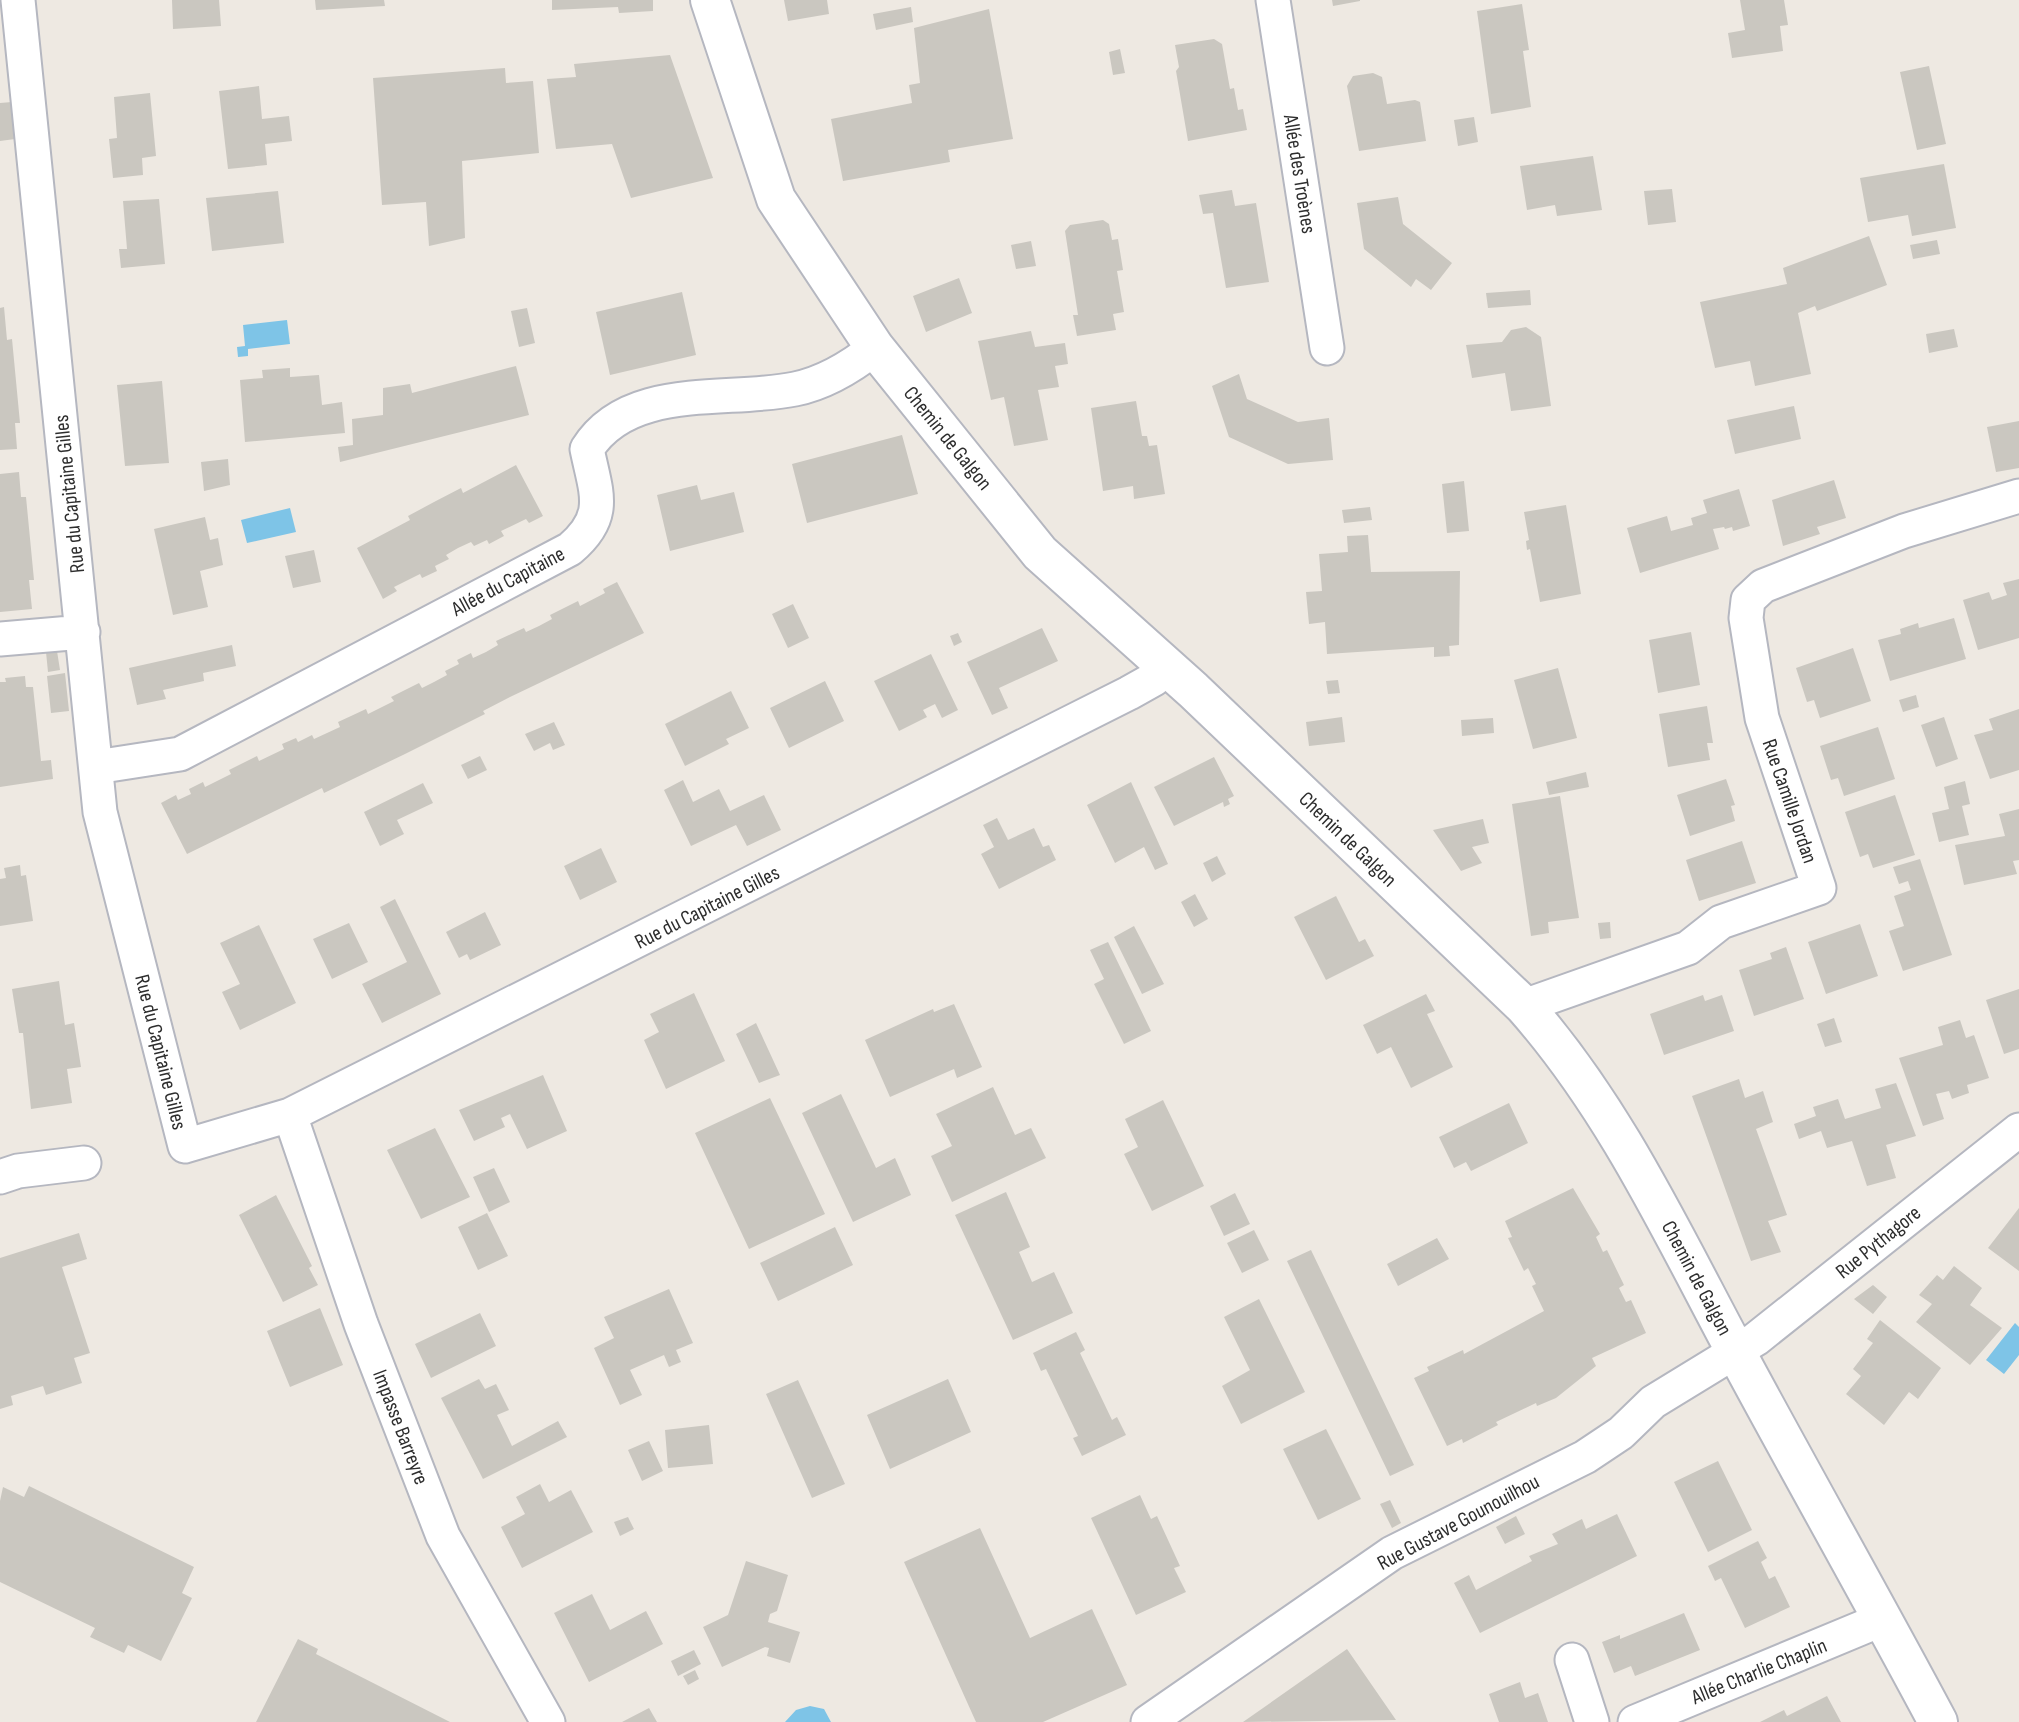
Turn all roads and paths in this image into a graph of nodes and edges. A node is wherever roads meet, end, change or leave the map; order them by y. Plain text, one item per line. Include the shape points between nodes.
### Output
1 (18, 0) edge
2 (710, 0) edge
3 (1273, 0) edge
4 (875, 348) junction
5 (1327, 348) dead end
6 (2019, 496) edge
7 (83, 632) junction
8 (0, 639) edge
9 (1165, 667) junction
10 (96, 767) junction
11 (1524, 1006) junction
12 (290, 1115) junction
13 (2019, 1130) edge
14 (84, 1163) dead end
15 (0, 1177) edge
16 (1736, 1352) junction
17 (1883, 1619) junction
18 (1572, 1660) dead end
19 (548, 1722) edge
20 (1148, 1722) edge
21 (1592, 1722) edge
22 (1635, 1722) edge
23 (1938, 1722) edge

1 - 7 street, Rue du Capitaine Gilles
2 - 4 main road, Chemin de Galgon via 776,199
3 - 5 street, Allée des Troènes
4 - 9 main road, Chemin de Galgon via 1040,553
4 - 10 street, Allée du Capitaine via 834,376 796,389 711,395 636,409 615,418 587,449 598,497 595,520 570,550 180,754
6 - 11 street, Rue Camille Jordan via 1904,531 1763,586 1748,600 1746,618 1762,718 1819,888 1721,922 1688,947
7 - 8 street
7 - 10 street, Rue du Capitaine Gilles
9 - 11 main road, Chemin de Galgon
9 - 12 street, Rue du Capitaine Gilles via 1129,693
10 - 12 street, Rue du Capitaine Gilles via 100,812 185,1146
11 - 16 main road, Chemin de Galgon via 1560,1047 1610,1120
12 - 19 street, Impasse Barreyre via 361,1324 443,1536
13 - 16 street, Rue Pythagore
14 - 15 street
16 - 17 main road, Chemin de Galgon
16 - 20 street, Rue Gustave Gounouilhou via 1653,1402 1621,1433 1585,1457 1392,1553
17 - 22 street, Allée Charlie Chaplin
17 - 23 main road, Chemin de Galgon
18 - 21 street

